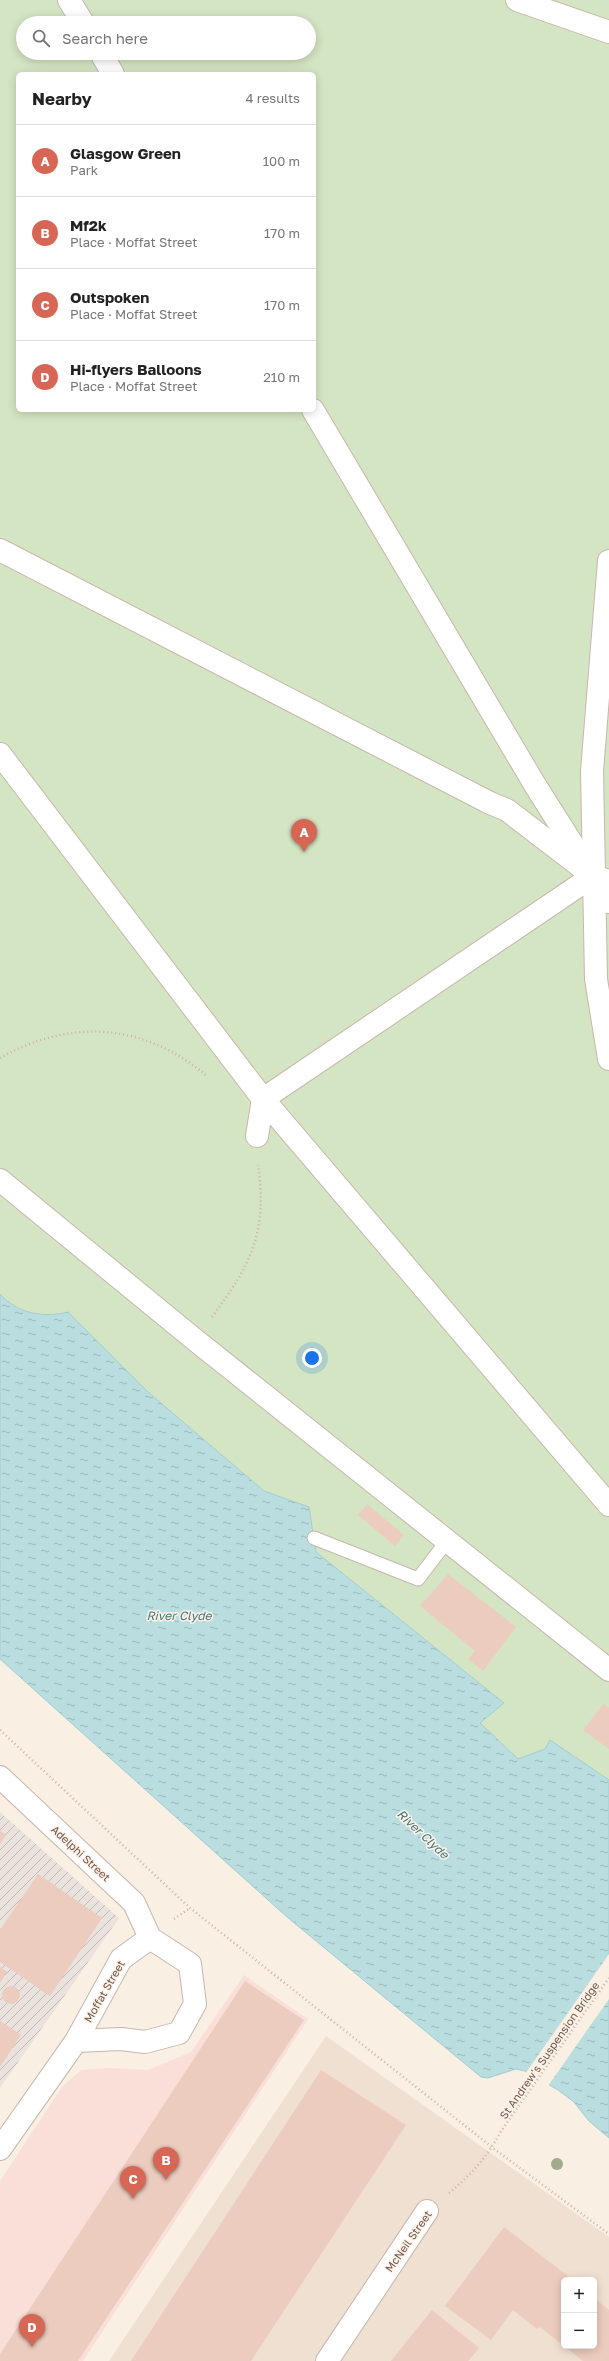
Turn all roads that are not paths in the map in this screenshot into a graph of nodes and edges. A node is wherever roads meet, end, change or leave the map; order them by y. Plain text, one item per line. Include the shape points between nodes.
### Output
1 (69, 0) edge
2 (517, 0) edge
3 (79, 16) edge
4 (609, 32) edge
5 (105, 60) edge
6 (112, 72) edge
7 (314, 412) edge
8 (0, 550) edge
9 (609, 561) edge
10 (0, 754) edge
11 (601, 879) edge
12 (609, 902) edge
13 (609, 1059) edge
14 (263, 1099) junction
15 (257, 1136) dead end
16 (0, 1180) edge
17 (609, 1506) edge
18 (314, 1538) dead end
19 (447, 1542) junction
20 (609, 1670) edge
21 (0, 1777) edge
22 (150, 1938) junction
23 (76, 2041) junction
24 (0, 2149) edge
25 (427, 2211) road end
26 (327, 2361) edge

1 - 3 street
2 - 4 street
5 - 6 street
7 - 11 street via 535,785
8 - 11 street via 490,804 507,810
9 - 11 street via 592,771
10 - 14 street
11 - 12 street
11 - 13 street via 596,979
11 - 14 street
14 - 15 street
14 - 17 street
16 - 19 street
18 - 19 lane via 418,1579
19 - 20 street
21 - 22 street, Adelphi Street via 134,1903
22 - 23 street, Moffat Street via 121,1959
22 - 23 street, Moffat Street via 190,1964 195,2004 179,2033 145,2042 121,2039
23 - 24 street, Moffat Street
25 - 26 street, McNeil Street

